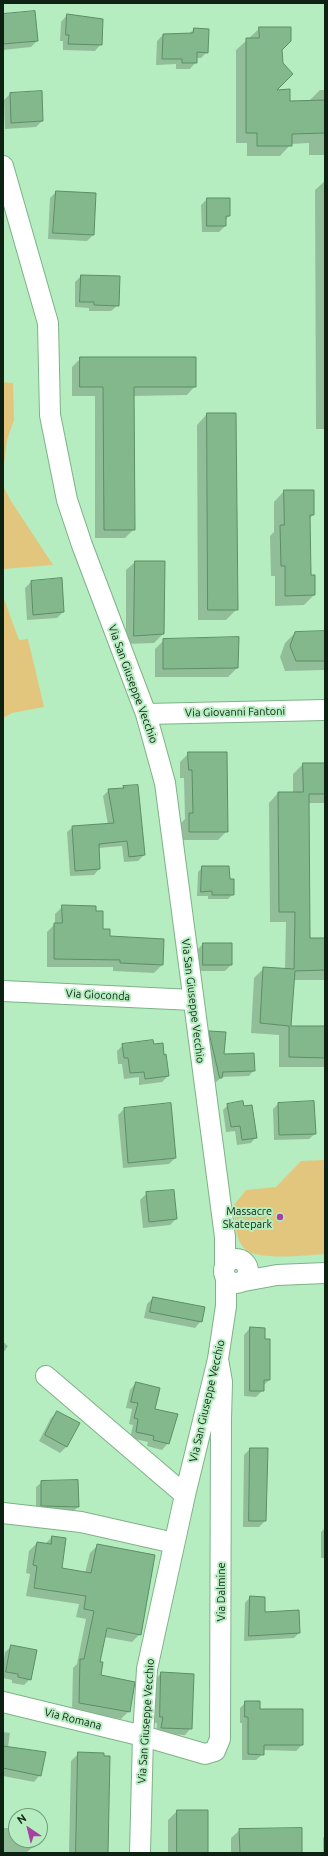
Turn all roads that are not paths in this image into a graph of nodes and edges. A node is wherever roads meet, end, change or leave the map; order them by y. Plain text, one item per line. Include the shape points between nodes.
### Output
1 (3, 166) edge
2 (325, 710) edge
3 (146, 714) junction
4 (3, 991) edge
5 (192, 1000) junction
6 (237, 1272) junction
7 (325, 1273) edge
8 (218, 1359) junction
9 (46, 1376) dead end
10 (185, 1495) junction
11 (3, 1513) edge
12 (174, 1543) junction
13 (3, 1702) edge
14 (143, 1736) junction
15 (140, 1853) edge

1 - 3 street, Via San Giuseppe Vecchio via 48,323 50,415 67,500
2 - 3 street, Via Giovanni Fantoni
3 - 5 street, Via San Giuseppe Vecchio via 165,783
4 - 5 street, Via Gioconda
5 - 6 street, Via San Giuseppe Vecchio via 225,1237
6 - 7 street via 277,1275
6 - 8 street, Via San Giuseppe Vecchio via 226,1306
8 - 10 street, Via San Giuseppe Vecchio
8 - 14 street, Via Dalmine via 222,1382 220,1738 214,1751 205,1754
9 - 10 street
10 - 12 street, Via San Giuseppe Vecchio
11 - 12 street via 81,1522
12 - 14 street, Via San Giuseppe Vecchio via 147,1668
13 - 14 street, Via Romana
14 - 15 street, Via San Giuseppe Vecchio

